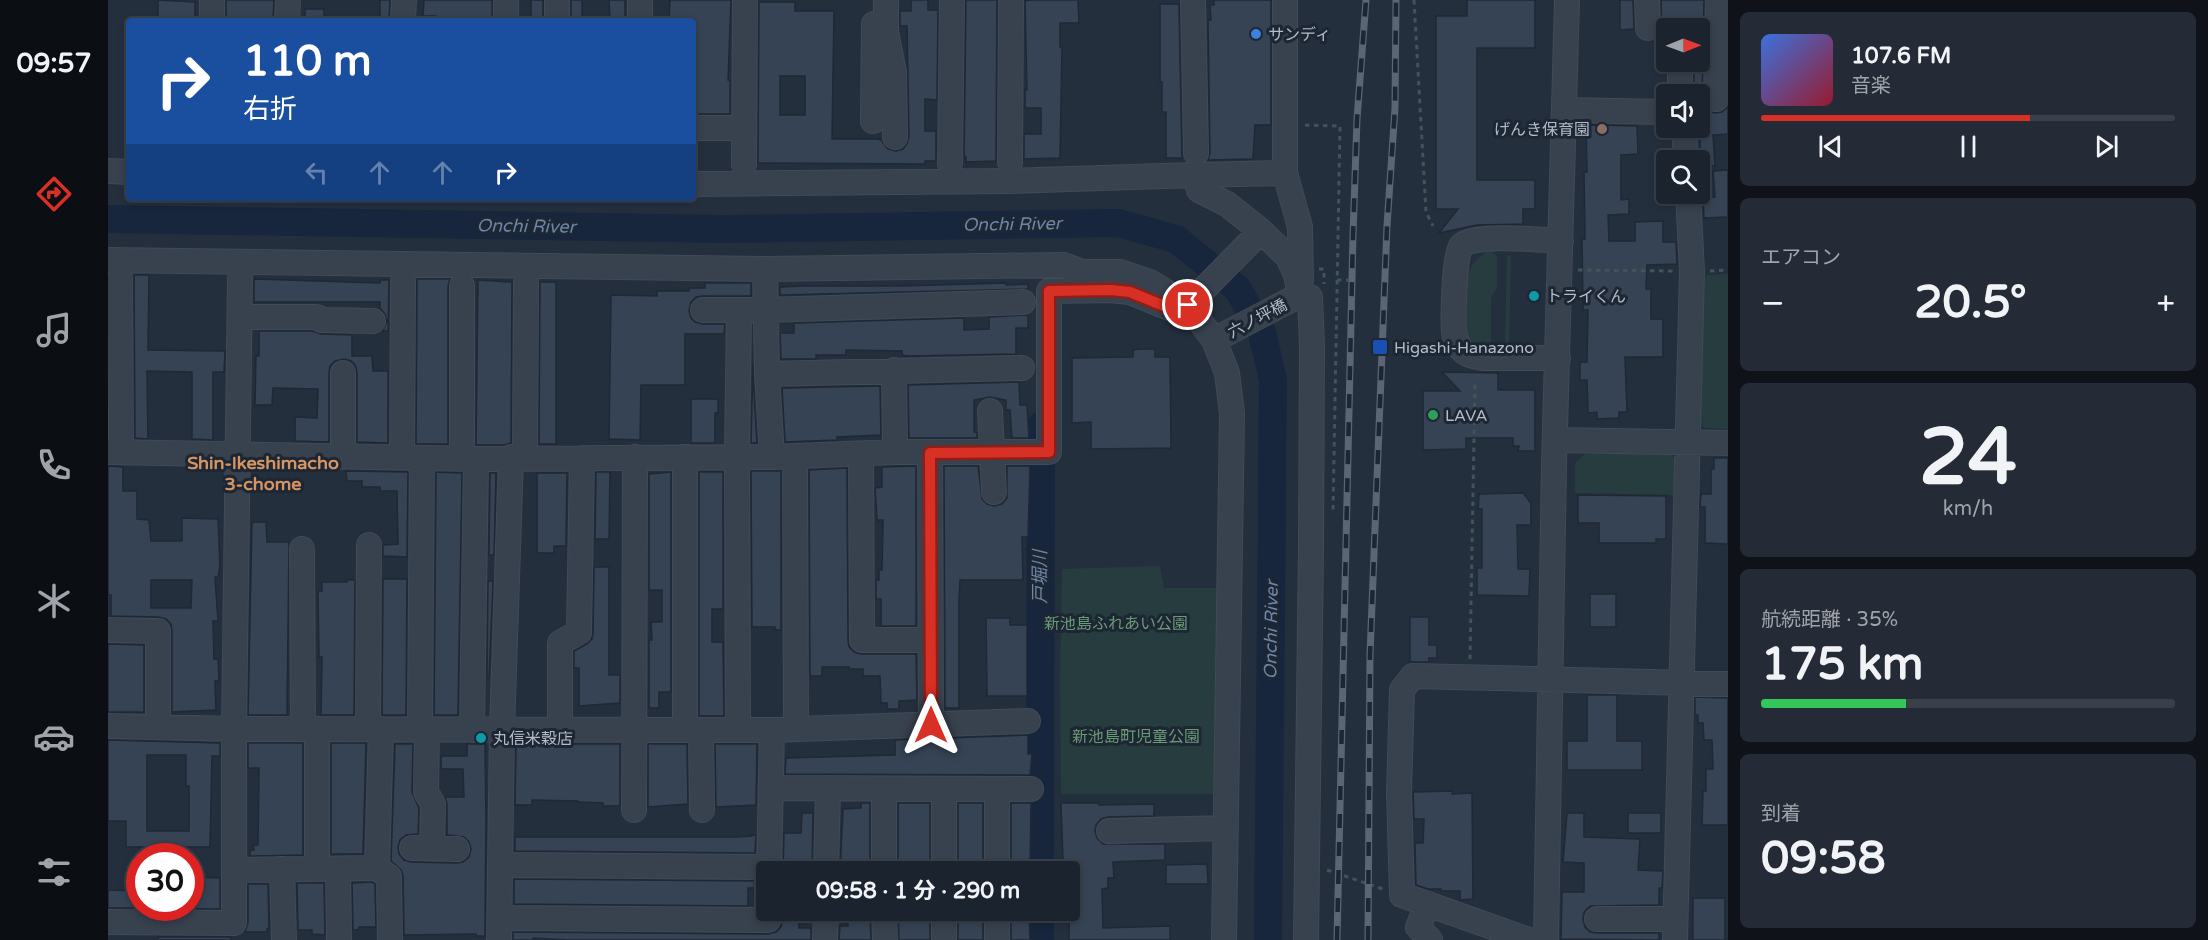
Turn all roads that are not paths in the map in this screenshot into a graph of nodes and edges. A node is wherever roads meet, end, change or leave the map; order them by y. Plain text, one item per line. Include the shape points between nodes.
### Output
1 (212, 0) edge
2 (288, 0) edge
3 (404, 0) edge
4 (506, 0) edge
5 (557, 0) edge
6 (640, 0) edge
7 (745, 0) edge
8 (874, 0) edge
9 (886, 0) edge
10 (952, 0) edge
11 (1011, 0) edge
12 (1194, 0) edge
13 (1285, 0) edge
14 (1567, 0) edge
15 (1647, 0) edge
16 (1718, 0) edge
17 (212, 18) edge
18 (287, 18) edge
19 (403, 18) edge
20 (506, 18) edge
21 (557, 18) edge
22 (640, 18) edge
23 (1648, 28) dead end
24 (1710, 45) edge
25 (1710, 67) edge
26 (1716, 99) dead end
27 (1564, 110) junction
28 (1656, 112) edge
29 (873, 121) dead end
30 (696, 128) edge
31 (744, 128) junction
32 (895, 137) dead end
33 (1010, 162) dead end
34 (744, 164) dead end
35 (950, 164) dead end
36 (1196, 164) junction
37 (108, 171) edge
38 (126, 172) edge
39 (1285, 173) junction
40 (696, 184) edge
41 (1689, 204) edge
42 (1261, 231) junction
43 (1561, 241) junction
44 (114, 269) edge
45 (765, 269) junction
46 (240, 278) dead end
47 (403, 282) dead end
48 (526, 283) dead end
49 (462, 286) dead end
50 (1316, 294) junction
51 (1023, 302) dead end
52 (1188, 305) junction
53 (703, 310) dead end
54 (739, 310) junction
55 (766, 310) junction
56 (240, 317) junction
57 (374, 321) dead end
58 (1214, 340) junction
59 (1558, 358) junction
60 (1022, 368) dead end
61 (894, 370) junction
62 (344, 374) dead end
63 (767, 374) junction
64 (990, 411) dead end
65 (1555, 440) junction
66 (1687, 442) junction
67 (1728, 443) edge
68 (115, 452) edge
69 (895, 452) junction
70 (930, 453) junction
71 (992, 453) junction
72 (239, 454) junction
73 (861, 454) junction
74 (783, 456) junction
75 (343, 457) junction
76 (412, 457) junction
77 (518, 457) junction
78 (635, 457) junction
79 (737, 457) junction
80 (469, 458) junction
81 (582, 458) junction
82 (685, 458) junction
83 (994, 492) dead end
84 (369, 545) dead end
85 (302, 549) dead end
86 (108, 630) edge
87 (931, 640) junction
88 (1550, 679) junction
89 (1682, 682) junction
90 (1728, 684) edge
91 (1028, 721) dead end
92 (931, 725) junction
93 (108, 726) edge
94 (158, 726) junction
95 (234, 729) junction
96 (310, 729) junction
97 (374, 729) junction
98 (796, 729) junction
99 (423, 730) junction
100 (472, 730) junction
101 (502, 730) junction
102 (560, 730) junction
103 (634, 730) junction
104 (693, 730) junction
105 (738, 730) junction
106 (772, 730) junction
107 (771, 788) junction
108 (828, 789) junction
109 (884, 789) junction
110 (944, 789) junction
111 (997, 789) junction
112 (1031, 789) dead end
113 (634, 810) dead end
114 (702, 810) dead end
115 (1226, 828) junction
116 (1109, 831) dead end
117 (458, 849) dead end
118 (769, 861) edge
119 (826, 861) edge
120 (884, 861) edge
121 (944, 861) edge
122 (997, 861) edge
123 (500, 865) junction
124 (377, 868) junction
125 (282, 869) junction
126 (327, 869) junction
127 (756, 869) edge
128 (235, 870) junction
129 (1428, 904) junction
130 (1598, 919) dead end
131 (826, 921) edge
132 (885, 921) edge
133 (944, 921) edge
134 (997, 921) edge
135 (108, 922) edge
136 (768, 923) edge
137 (499, 929) edge
138 (1675, 930) edge
139 (149, 932) edge
140 (201, 932) edge
141 (235, 932) edge
142 (284, 940) edge
143 (339, 940) edge
144 (390, 940) edge
145 (825, 940) edge
146 (885, 940) edge
147 (944, 940) edge
148 (997, 940) edge
149 (1224, 940) edge
150 (1306, 940) edge
151 (1430, 940) edge
152 (1529, 940) edge
153 (1546, 940) edge

1 - 17 street
2 - 18 street
3 - 19 street
4 - 20 street
5 - 21 street
6 - 22 street
7 - 31 street
8 - 29 street
9 - 32 street via 886,32 894,72
10 - 35 street
11 - 33 street
12 - 36 street
13 - 39 street
14 - 27 street
15 - 23 street
16 - 24 street
25 - 26 street
27 - 28 street
27 - 43 street
30 - 31 street
31 - 34 street
36 - 39 street
36 - 40 street via 975,182
36 - 42 street via 1199,190 1227,204
37 - 38 street
39 - 50 street via 1300,227 1302,269
41 - 66 street via 1692,271
42 - 50 street via 1288,257 1296,275
42 - 52 street
43 - 59 street
43 - 59 street via 1471,240 1461,246 1456,258 1454,334 1460,348 1469,355
44 - 45 street
44 - 68 street
45 - 52 street via 1064,265 1082,272 1120,272 1140,278
45 - 55 street
46 - 56 street
47 - 76 street
48 - 77 street
49 - 80 street
50 - 58 street, 六ノ坪橋
50 - 150 street
51 - 55 street
52 - 58 street
52 - 71 street via 1169,308 1130,292 1111,290 1049,291 1049,452
53 - 54 street
54 - 55 street
54 - 79 street
55 - 63 street
56 - 57 street
56 - 72 street
58 - 115 street via 1227,373 1232,413
59 - 65 street
60 - 61 street
61 - 63 street
61 - 69 street
62 - 75 street
63 - 74 street
64 - 71 street
65 - 66 street
65 - 88 street
66 - 67 street
66 - 89 street
68 - 72 street
69 - 70 street
69 - 73 street
70 - 71 street
70 - 87 street
71 - 83 street
72 - 75 street
72 - 95 street
73 - 74 street
73 - 87 street via 862,640
74 - 79 street
74 - 98 street
75 - 76 street
76 - 80 street
76 - 99 street
77 - 80 street
77 - 81 street
77 - 101 street
78 - 81 street
78 - 82 street
78 - 103 street
79 - 82 street
79 - 105 street
80 - 100 street
81 - 102 street via 579,633 560,642
82 - 104 street
84 - 97 street
85 - 96 street
86 - 94 street via 158,631
87 - 92 street
88 - 89 street
88 - 129 street via 1413,676 1402,690 1402,895
88 - 153 street
89 - 90 street
89 - 138 street
91 - 92 street
92 - 98 street
93 - 94 street
94 - 95 street
95 - 96 street
95 - 128 street
96 - 97 street
96 - 126 street
97 - 99 street
97 - 124 street
98 - 106 street
99 - 100 street
99 - 117 street via 426,792 433,804 422,848
100 - 101 street
101 - 102 street
101 - 123 street
102 - 103 street
103 - 104 street
103 - 113 street
104 - 105 street
104 - 114 street
105 - 106 street
106 - 107 street
107 - 108 street
107 - 118 street
108 - 109 street
108 - 119 street
109 - 110 street
109 - 120 street
110 - 111 street
110 - 121 street
111 - 112 street
111 - 122 street
115 - 116 street
115 - 149 street
123 - 127 street
123 - 137 street
124 - 126 street
124 - 144 street via 389,877
125 - 126 street
125 - 128 street
125 - 142 street
126 - 143 street
128 - 141 street
129 - 151 street via 1418,927
129 - 152 street
130 - 138 street
131 - 145 street
132 - 146 street
133 - 147 street
134 - 148 street
135 - 139 street
136 - 137 street
139 - 140 street
140 - 141 street

